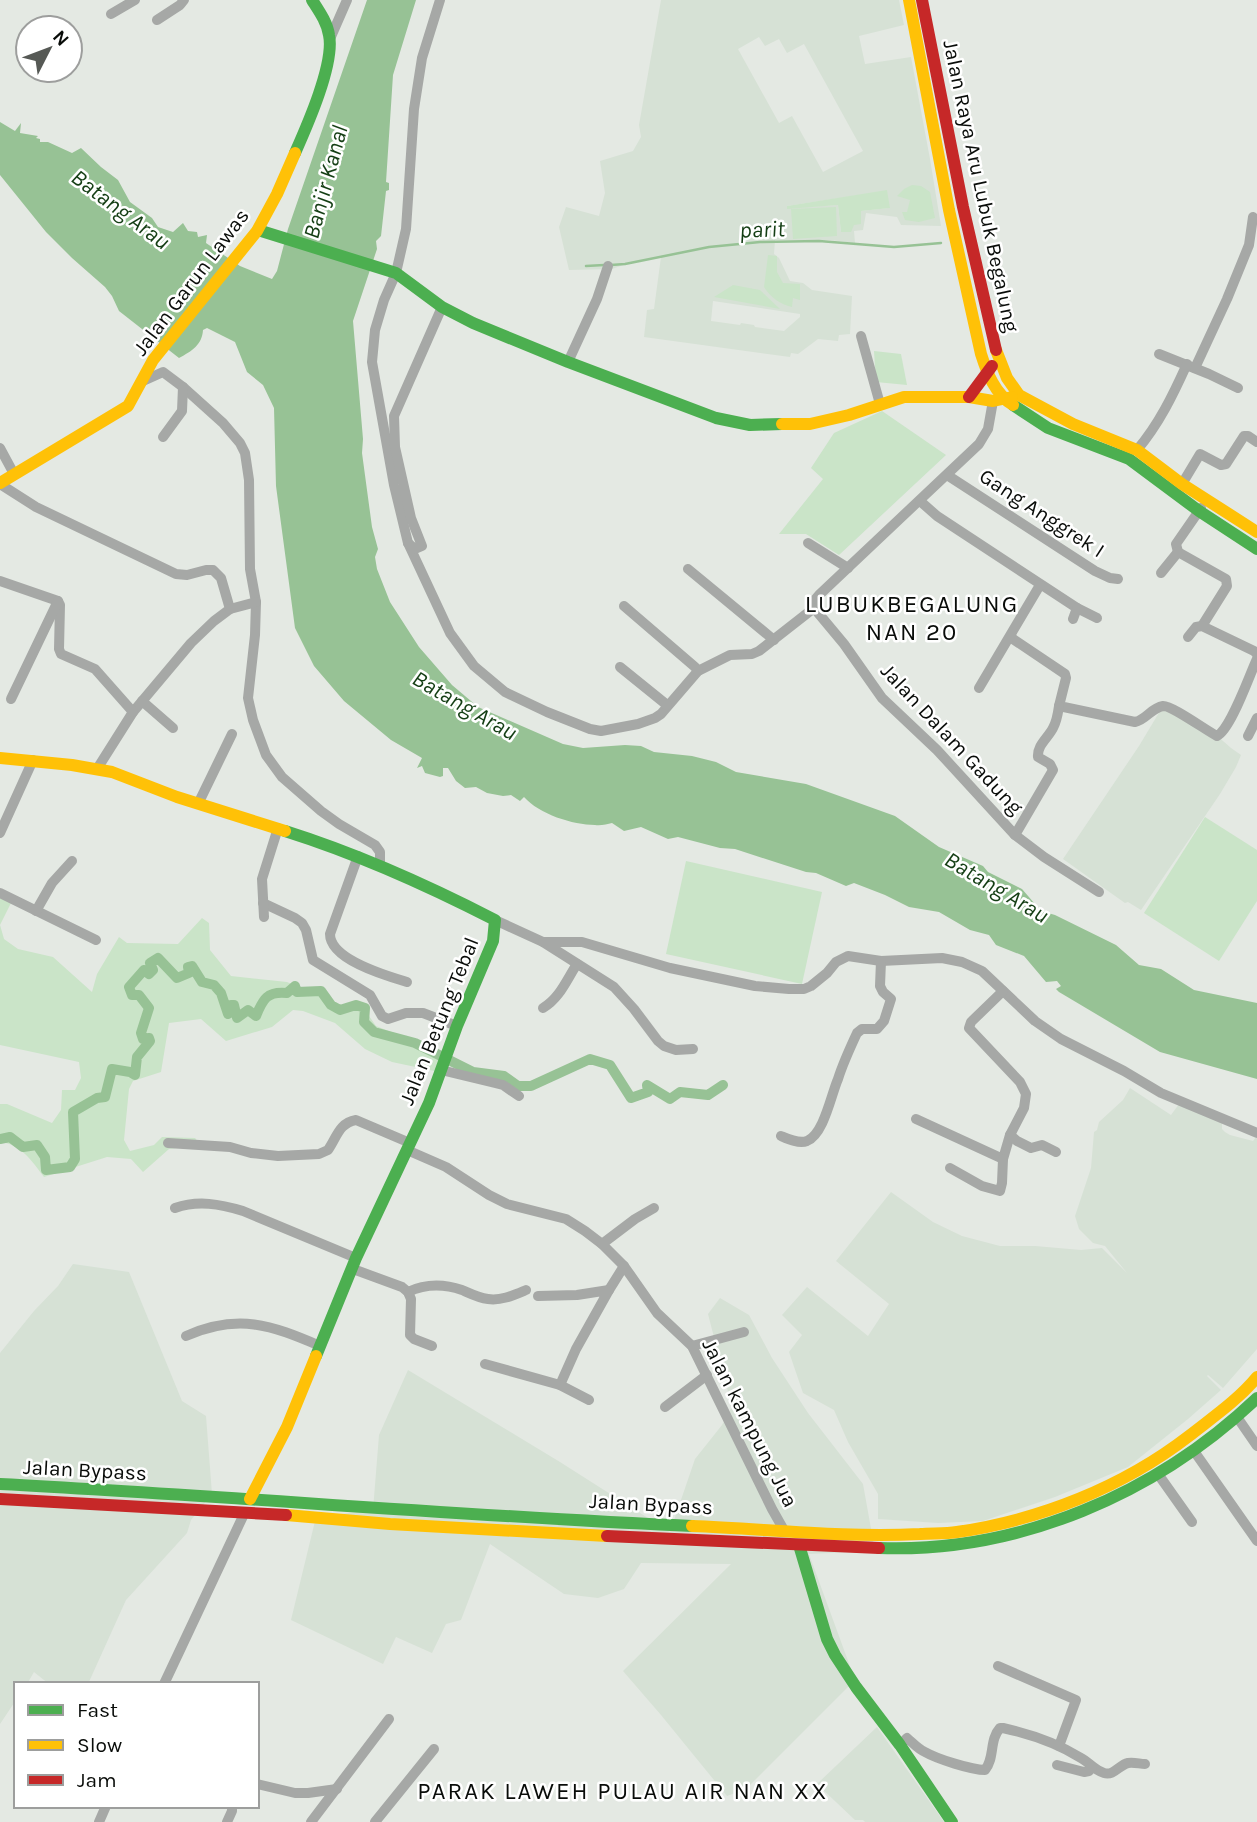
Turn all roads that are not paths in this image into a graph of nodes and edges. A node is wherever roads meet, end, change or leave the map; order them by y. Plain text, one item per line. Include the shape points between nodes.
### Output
1 (135, 0) edge
2 (184, 0) edge
3 (312, 0) edge
4 (347, 0) edge
5 (440, 0) edge
6 (909, 0) edge
7 (922, 0) edge
8 (111, 14) dead end
9 (157, 20) dead end
10 (330, 39) junction
11 (956, 209) junction
12 (1253, 217) dead end
13 (258, 230) junction
14 (608, 266) dead end
15 (396, 273) junction
16 (442, 307) junction
17 (861, 337) dead end
18 (1159, 354) dead end
19 (997, 356) junction
20 (568, 362) junction
21 (1191, 366) junction
22 (987, 373) junction
23 (143, 381) junction
24 (183, 387) junction
25 (1238, 388) dead end
26 (1019, 395) junction
27 (969, 397) junction
28 (999, 400) junction
29 (880, 404) junction
30 (163, 437) dead end
31 (1257, 442) edge
32 (0, 448) edge
33 (1137, 450) junction
34 (14, 474) junction
35 (947, 475) junction
36 (0, 484) edge
37 (1182, 484) junction
38 (920, 501) junction
39 (1203, 506) junction
40 (1257, 532) edge
41 (408, 543) junction
42 (808, 543) dead end
43 (1257, 549) edge
44 (1178, 552) junction
45 (848, 568) junction
46 (688, 569) dead end
47 (1161, 573) dead end
48 (1118, 579) dead end
49 (0, 581) edge
50 (1040, 585) junction
51 (58, 601) junction
52 (256, 602) junction
53 (624, 606) dead end
54 (814, 608) junction
55 (1077, 608) junction
56 (230, 609) junction
57 (1097, 618) dead end
58 (1073, 619) dead end
59 (1202, 626) junction
60 (1010, 637) junction
61 (1188, 637) dead end
62 (774, 640) junction
63 (1257, 657) edge
64 (620, 667) dead end
65 (698, 671) junction
66 (1254, 673) edge
67 (979, 688) dead end
68 (11, 699) dead end
69 (142, 701) junction
70 (667, 705) junction
71 (1059, 706) junction
72 (133, 712) junction
73 (1257, 718) edge
74 (173, 728) dead end
75 (232, 734) dead end
76 (1248, 736) dead end
77 (0, 758) edge
78 (33, 760) junction
79 (97, 769) junction
80 (198, 804) junction
81 (1, 827) edge
82 (278, 828) junction
83 (1015, 835) junction
84 (358, 856) junction
85 (72, 861) dead end
86 (380, 865) junction
87 (1099, 892) dead end
88 (0, 893) edge
89 (263, 903) junction
90 (36, 911) junction
91 (264, 917) dead end
92 (495, 920) junction
93 (96, 940) dead end
94 (542, 942) junction
95 (881, 961) junction
96 (577, 964) junction
97 (407, 982) dead end
98 (1003, 991) junction
99 (543, 1008) dead end
100 (457, 1026) junction
101 (693, 1049) dead end
102 (444, 1065) junction
103 (519, 1096) dead end
104 (916, 1119) dead end
105 (1257, 1133) edge
106 (1010, 1135) junction
107 (780, 1136) dead end
108 (168, 1143) dead end
109 (409, 1147) junction
110 (1056, 1152) dead end
111 (1003, 1159) junction
112 (950, 1168) dead end
113 (175, 1208) dead end
114 (654, 1208) dead end
115 (602, 1244) junction
116 (354, 1263) junction
117 (624, 1266) junction
118 (526, 1290) dead end
119 (609, 1290) junction
120 (408, 1292) junction
121 (538, 1296) dead end
122 (744, 1332) dead end
123 (186, 1336) dead end
124 (320, 1346) junction
125 (432, 1346) dead end
126 (692, 1346) junction
127 (485, 1364) dead end
128 (707, 1375) junction
129 (1257, 1377) edge
130 (560, 1385) junction
131 (1251, 1398) edge
132 (589, 1400) dead end
133 (665, 1407) dead end
134 (1237, 1417) junction
135 (1257, 1446) edge
136 (1194, 1451) junction
137 (1158, 1474) junction
138 (0, 1484) edge
139 (0, 1499) edge
140 (250, 1499) junction
141 (1063, 1511) junction
142 (245, 1512) junction
143 (516, 1516) junction
144 (1192, 1522) dead end
145 (516, 1531) junction
146 (785, 1532) junction
147 (1257, 1541) edge
148 (799, 1545) junction
149 (998, 1666) dead end
150 (165, 1682) edge
151 (389, 1719) dead end
152 (900, 1745) junction
153 (1059, 1746) junction
154 (434, 1749) dead end
155 (1145, 1764) dead end
156 (1057, 1765) dead end
157 (1092, 1767) junction
158 (259, 1784) edge
159 (337, 1789) junction
160 (311, 1822) edge
161 (375, 1822) edge
162 (952, 1822) edge

1 - 8 street
2 - 9 street
3 - 10 main road
4 - 10 street
5 - 15 street via 422,58 406,229
6 - 11 main road, Jalan Raya Aru Lubuk Begalung
7 - 11 main road, Jalan Raya Aru Lubuk Begalung
10 - 13 main road, Jalan Garun Lawas via 322,83
11 - 19 main road, Jalan Raya Aru Lubuk Begalung
11 - 22 main road, Jalan Raya Aru Lubuk Begalung
12 - 21 street via 1249,245 1227,299
13 - 15 main road
13 - 23 main road, Jalan Garun Lawas via 151,363
14 - 20 street
15 - 16 main road
15 - 41 street via 375,330 373,362
16 - 20 main road
16 - 41 street via 394,416 395,447 422,546
17 - 29 street
18 - 21 street
19 - 22 main road
19 - 26 main road, Jalan Raya Aru Lubuk Begalung
20 - 29 main road via 716,418 750,425 810,424
21 - 25 street
21 - 33 street
22 - 27 main road
22 - 28 main road, Jalan Raya Aru Lubuk Begalung
23 - 24 street via 163,372
23 - 34 main road, Jalan Garun Lawas via 128,406
24 - 30 street via 182,411
24 - 52 street via 226,427 245,453 250,569
26 - 28 main road
26 - 33 main road
27 - 28 main road
27 - 29 main road via 904,397
28 - 35 street via 979,444
28 - 39 main road via 1048,428 1129,459
31 - 37 street via 1244,436 1226,464 1200,454
32 - 34 street
33 - 37 main road
34 - 36 main road, Jalan Garun Lawas
35 - 38 street
35 - 48 street, Gang Anggrek I via 1095,570
36 - 56 street via 36,507 159,568 184,576 213,570 221,578
37 - 39 main road
38 - 45 street
38 - 50 street
39 - 40 main road
39 - 43 main road
39 - 44 street via 1176,544
41 - 70 street via 450,633 474,666 505,692 601,731 655,718
42 - 45 street
44 - 47 street
44 - 59 street via 1227,583
45 - 54 street via 813,602
46 - 62 street
49 - 51 street
50 - 55 street
50 - 60 street
51 - 68 street
51 - 72 street via 61,654 95,669
52 - 56 street
52 - 86 street via 248,698 266,755 321,811 375,845
53 - 65 street
54 - 62 street
54 - 83 street, Jalan Dalam Gadung via 882,698
55 - 57 street
55 - 58 street
56 - 69 street via 191,643
59 - 61 street
59 - 63 street via 1254,651
60 - 67 street
60 - 71 street via 1065,674
62 - 65 street via 752,654 730,656
63 - 66 street
64 - 70 street
65 - 70 street
66 - 71 street via 1217,736 1170,707 1153,710 1135,722
69 - 72 street
69 - 74 street
71 - 83 street via 1055,726 1037,754 1053,771
72 - 79 street
73 - 76 street
75 - 80 street
77 - 78 main road, Jalan Betung Tebal
78 - 79 main road, Jalan Betung Tebal
78 - 81 street
79 - 80 main road, Jalan Betung Tebal
80 - 82 main road, Jalan Betung Tebal
82 - 84 main road, Jalan Betung Tebal
82 - 89 street via 263,875
83 - 87 street, Jalan Dalam Gadung
84 - 86 main road, Jalan Betung Tebal
84 - 97 street via 330,940 340,953
85 - 90 street
86 - 92 main road, Jalan Betung Tebal
88 - 90 street
89 - 91 street
89 - 100 street via 299,920 313,960 370,995 382,1016 423,1013
90 - 93 street
92 - 94 street
92 - 100 main road, Jalan Betung Tebal via 493,941
94 - 95 street via 582,942 670,968 789,989 811,986 848,956
94 - 96 street
95 - 98 street via 942,958 962,962 982,971
95 - 107 street via 880,986 891,999 884,1021 877,1030 857,1033 815,1135 803,1143
96 - 99 street
96 - 101 street via 614,987 664,1046
98 - 105 street via 1061,1039 1161,1093
98 - 106 street via 969,1028 1026,1094
100 - 102 main road, Jalan Betung Tebal
102 - 103 street via 503,1085
102 - 109 main road, Jalan Betung Tebal
104 - 111 street
106 - 110 street via 1031,1148 1042,1145
106 - 111 street
108 - 109 street, Jalan kampung Jua via 278,1156 319,1154 328,1150 345,1124 356,1120
109 - 115 street, Jalan kampung Jua via 489,1195 566,1219
109 - 116 main road, Jalan Betung Tebal
111 - 112 street via 1000,1191
113 - 116 street via 209,1203 243,1211
114 - 115 street
115 - 117 street, Jalan kampung Jua
116 - 120 street
116 - 124 main road, Jalan Betung Tebal
117 - 119 street
117 - 126 street, Jalan kampung Jua via 657,1313
118 - 120 street via 495,1300 440,1286
119 - 121 street
119 - 130 street
120 - 125 street via 410,1335
122 - 126 street
123 - 124 street via 222,1325 257,1324
124 - 140 main road, Jalan Betung Tebal via 287,1427
126 - 128 street, Jalan kampung Jua
127 - 130 street
128 - 133 street
128 - 146 street, Jalan kampung Jua
129 - 131 main road, Jalan Bypass
130 - 132 street
131 - 134 main road, Jalan Bypass
131 - 141 main road, Jalan Bypass via 1147,1465
134 - 135 street
134 - 136 main road, Jalan Bypass
136 - 137 main road, Jalan Bypass
136 - 147 street
137 - 141 main road, Jalan Bypass via 1108,1501
137 - 144 street
138 - 140 main road, Jalan Bypass
139 - 142 main road, Jalan Bypass
140 - 143 main road, Jalan Bypass
141 - 146 main road, Jalan Bypass via 956,1532 886,1536
141 - 148 main road, Jalan Bypass via 994,1539 961,1544 904,1549
142 - 145 main road, Jalan Bypass
142 - 150 street
143 - 145 main road
143 - 146 main road, Jalan Bypass
145 - 148 main road, Jalan Bypass
148 - 152 main road via 835,1655
149 - 153 street via 1076,1700
151 - 159 street
152 - 153 street via 907,1738 924,1752 982,1770 990,1763 1000,1728
152 - 162 main road
153 - 157 street
154 - 161 street
155 - 157 street via 1127,1763 1109,1774
156 - 157 street via 1084,1772
158 - 159 street via 295,1793
159 - 160 street

